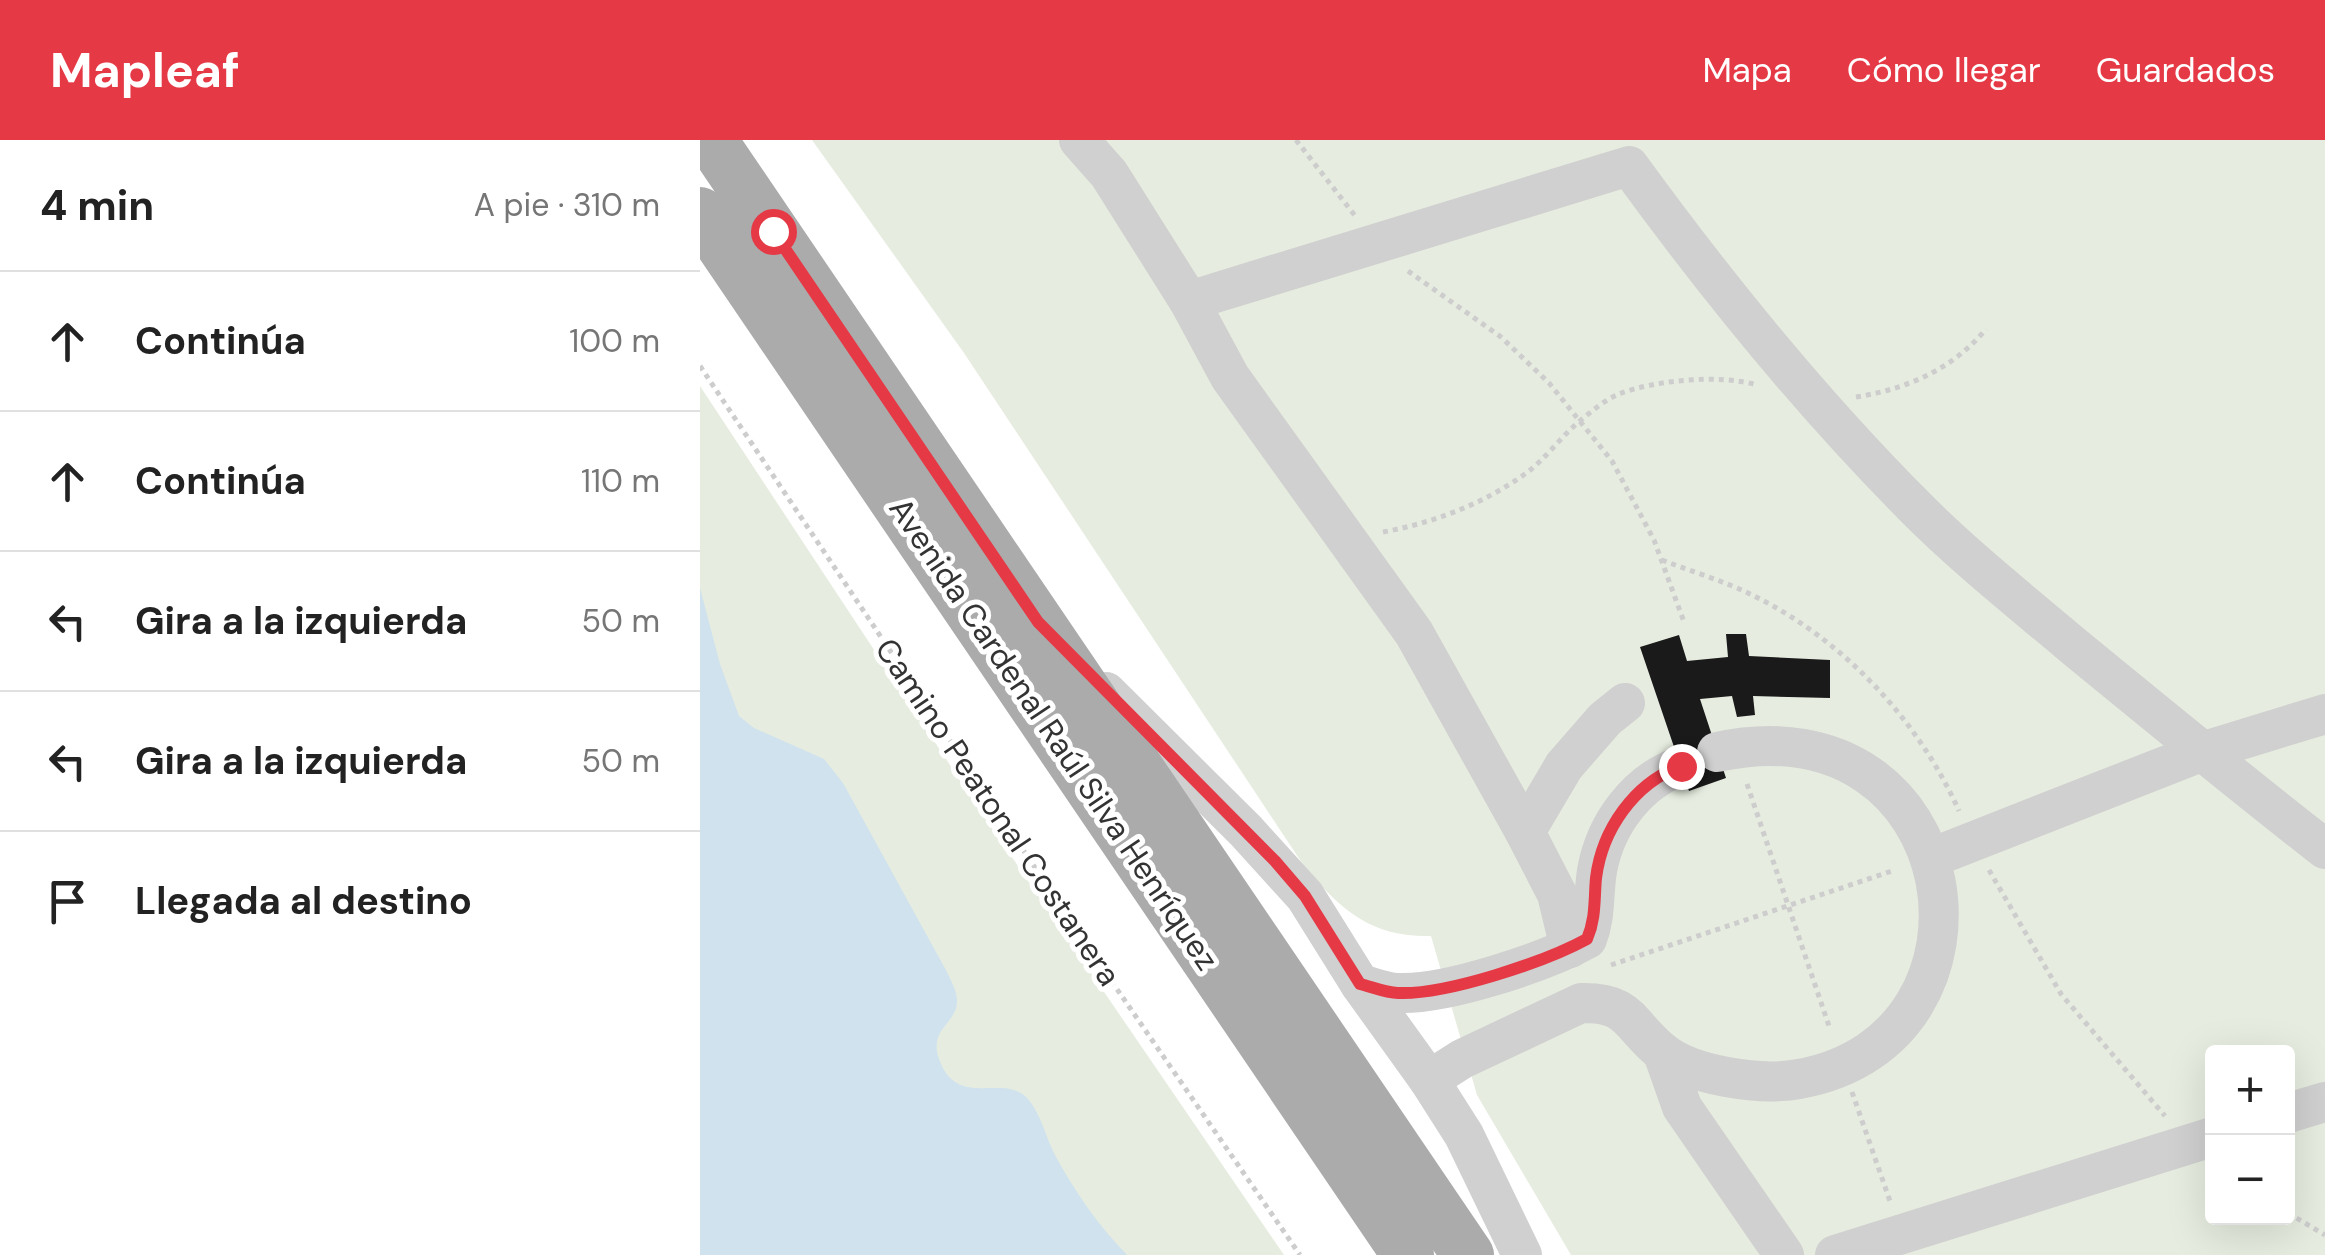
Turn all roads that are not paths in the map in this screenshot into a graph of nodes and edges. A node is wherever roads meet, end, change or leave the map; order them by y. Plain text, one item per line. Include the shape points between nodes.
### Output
1 (711, 140) edge
2 (1079, 140) edge
3 (1622, 153) edge
4 (700, 212) edge
5 (1189, 301) junction
6 (1038, 622) junction
7 (1624, 703) dead end
8 (2325, 714) edge
9 (2201, 752) junction
10 (1525, 832) junction
11 (2325, 849) edge
12 (1931, 858) junction
13 (1570, 948) junction
14 (1360, 984) junction
15 (1663, 1053) junction
16 (1429, 1080) junction
17 (2325, 1102) edge
18 (2295, 1111) edge
19 (1464, 1135) junction
20 (2205, 1139) edge
21 (1408, 1255) edge
22 (1468, 1255) edge
23 (1522, 1255) edge
24 (1542, 1255) edge
25 (1784, 1255) edge
26 (1836, 1255) edge

1 - 6 main road, Avenida Cardenal Raúl Silva Henríquez
2 - 5 lane via 1109,174
3 - 5 lane via 1378,243
3 - 9 lane via 1698,260 1814,400 1931,522
4 - 21 main road, Avenida Cardenal Raúl Silva Henríquez
5 - 10 lane via 1230,377 1414,634
6 - 14 lane via 1275,861
6 - 22 main road, Avenida Cardenal Raúl Silva Henríquez
7 - 10 lane via 1564,766
8 - 9 lane
9 - 11 lane
9 - 12 lane
10 - 13 lane via 1557,894
12 - 13 lane via 1900,803 1844,761 1772,744 1711,755 1666,772 1616,819 1601,854 1592,926 1587,939
12 - 15 lane via 1940,918 1936,949 1917,998 1886,1037 1843,1065 1772,1082 1695,1071
13 - 14 lane via 1436,989 1398,993
14 - 16 lane
15 - 16 lane via 1623,1010 1581,1003
15 - 25 lane via 1682,1107
16 - 19 lane
17 - 18 lane
19 - 23 lane
19 - 24 lane
20 - 26 lane

